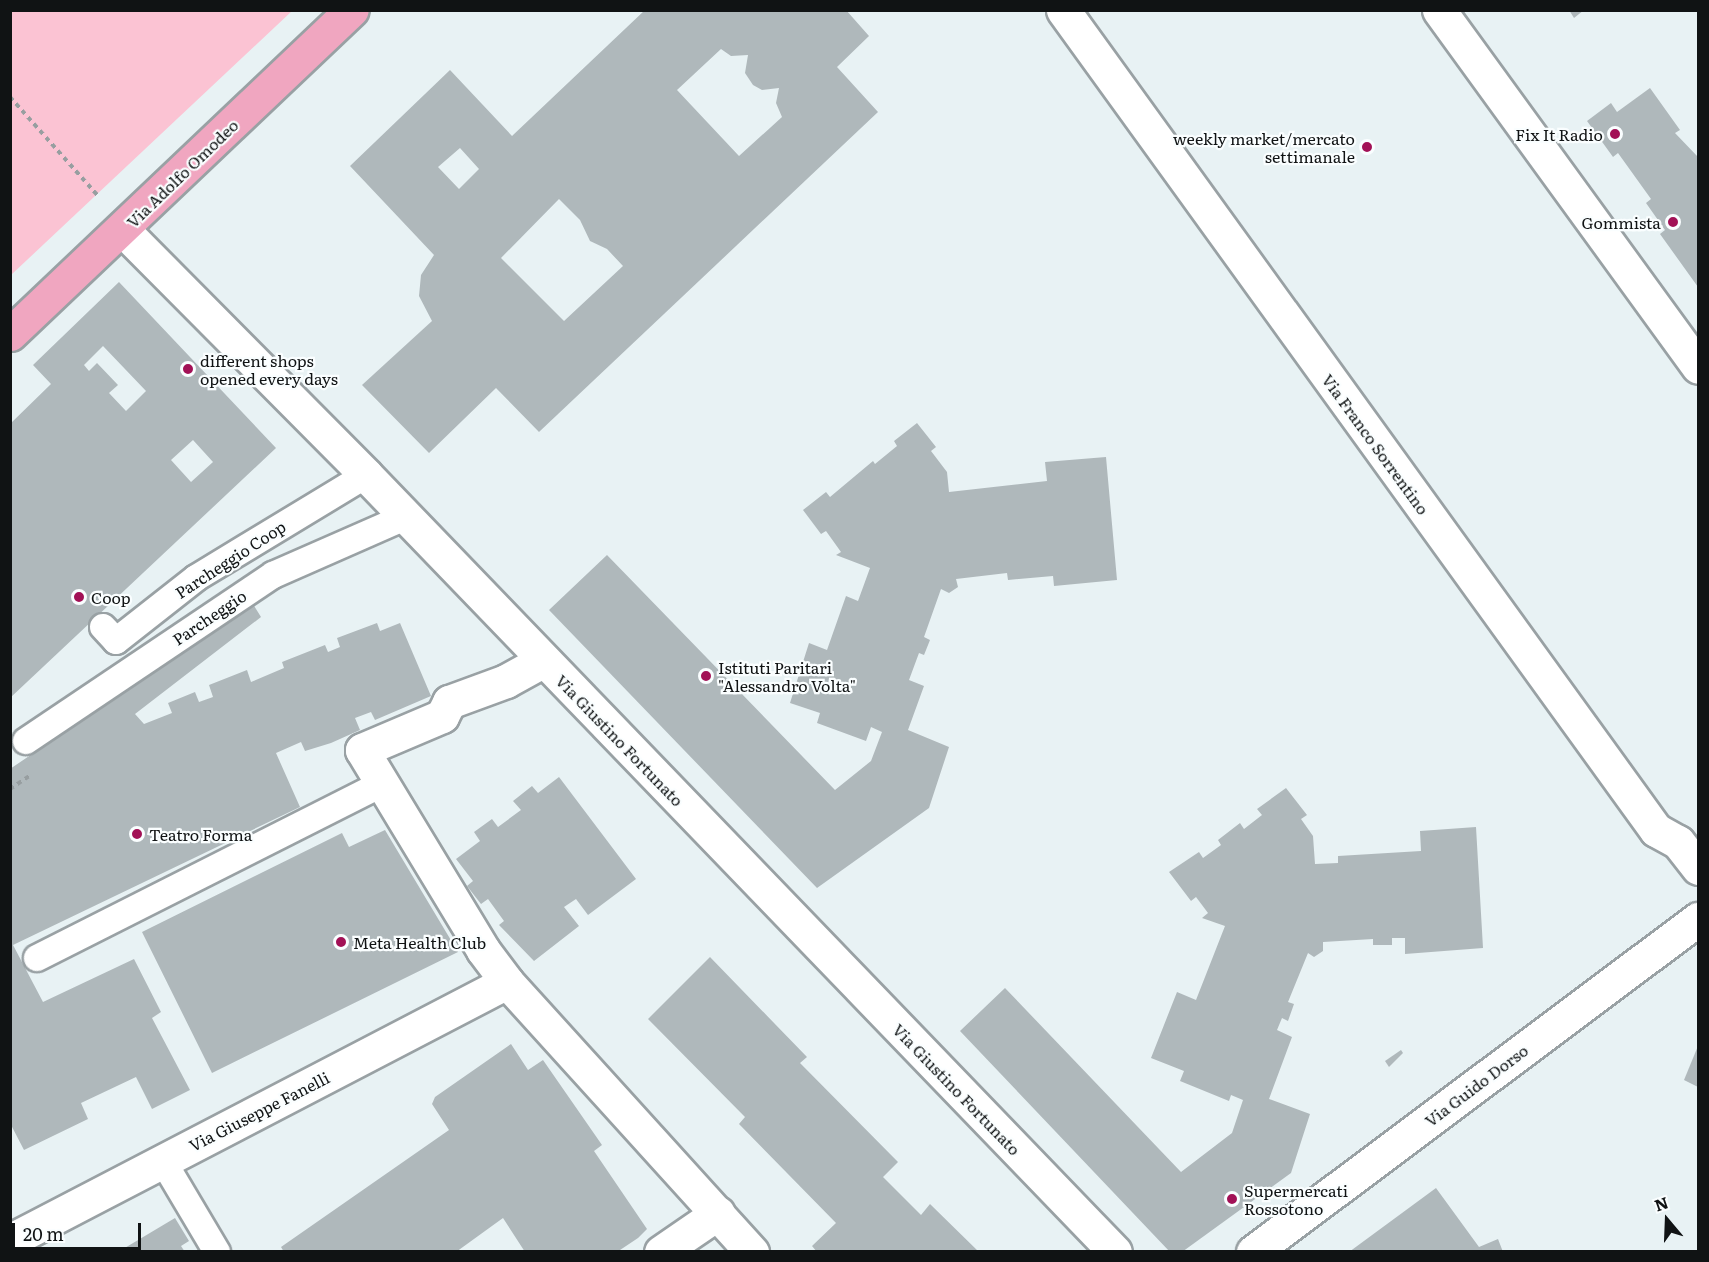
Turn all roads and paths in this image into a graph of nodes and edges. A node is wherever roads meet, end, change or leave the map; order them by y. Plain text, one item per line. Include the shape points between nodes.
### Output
1 (352, 10) edge
2 (1063, 10) edge
3 (1439, 10) edge
4 (10, 97) edge
5 (99, 198) dead end
6 (123, 230) junction
7 (10, 334) edge
8 (1698, 367) edge
9 (366, 476) junction
10 (405, 517) junction
11 (103, 627) dead end
12 (544, 660) junction
13 (26, 741) dead end
14 (382, 784) junction
15 (1698, 868) edge
16 (1698, 919) edge
17 (37, 958) dead end
18 (507, 982) junction
19 (163, 1161) junction
20 (718, 1213) junction
21 (11, 1239) edge
22 (16, 1251) edge
23 (216, 1251) edge
24 (661, 1251) edge
25 (752, 1251) edge
26 (1115, 1251) edge
27 (1253, 1251) edge

1 - 6 main road, Via Adolfo Omodeo
2 - 15 street, Via Franco Sorrentino via 1656,830 1678,842
3 - 8 street
4 - 5 path
6 - 7 main road, Via Adolfo Omodeo
6 - 9 street, Via Giustino Fortunato
9 - 10 street, Via Giustino Fortunato
9 - 11 lane, Parcheggio Coop via 196,578 116,641
10 - 12 street, Via Giustino Fortunato
10 - 13 lane, Parcheggio via 273,575
12 - 14 street via 506,681 449,702 442,716 362,750
12 - 26 street, Via Giustino Fortunato
14 - 17 lane
14 - 18 street via 483,950
16 - 27 street, Via Guido Dorso
18 - 19 street, Via Giuseppe Fanelli
18 - 20 street
19 - 21 street, Via Giuseppe Fanelli
19 - 23 lane
20 - 24 street
20 - 25 street
21 - 22 street, Via Giuseppe Fanelli

